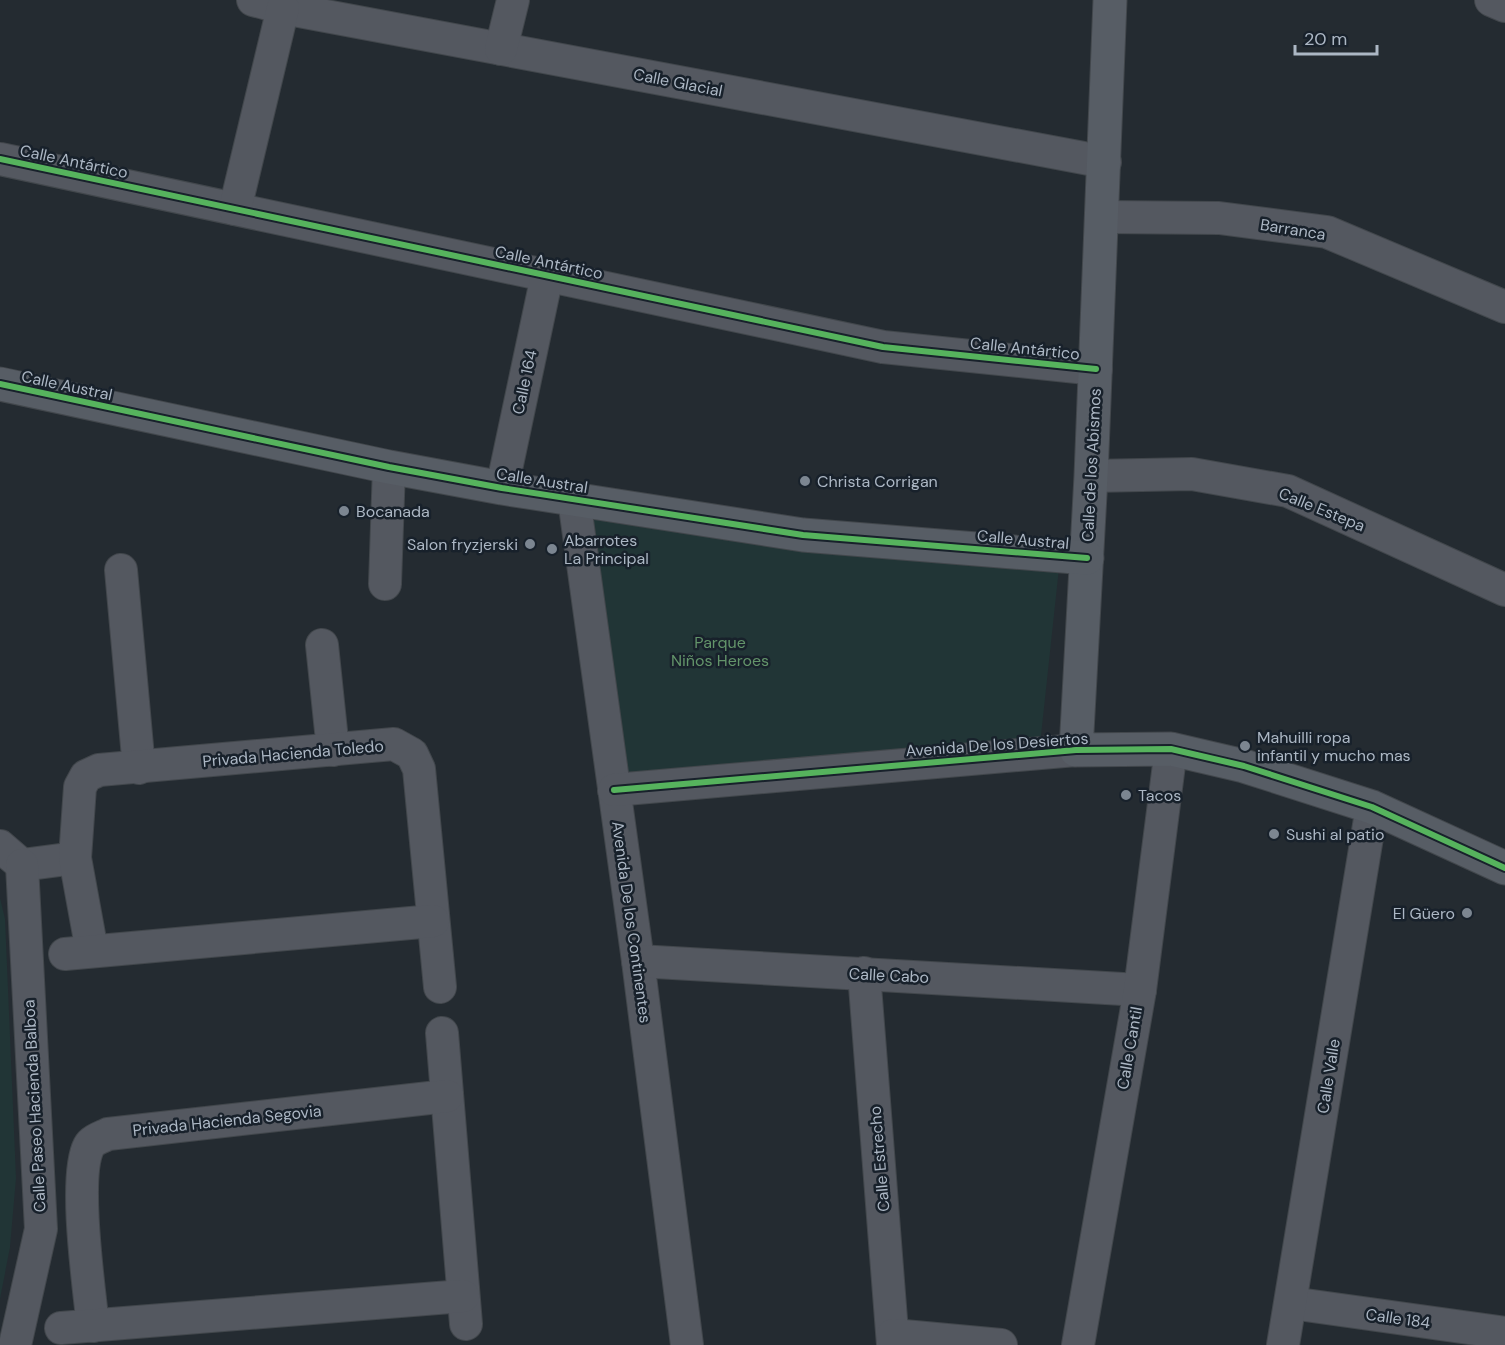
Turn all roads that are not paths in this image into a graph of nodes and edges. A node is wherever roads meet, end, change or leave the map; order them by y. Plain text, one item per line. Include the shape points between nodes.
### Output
1 (253, 0) edge
2 (513, 0) edge
3 (1110, 0) edge
4 (1491, 0) edge
5 (1505, 6) edge
6 (283, 8) junction
7 (501, 49) junction
8 (0, 159) edge
9 (1105, 162) junction
10 (236, 209) junction
11 (1102, 217) junction
12 (547, 276) junction
13 (1505, 307) edge
14 (1096, 369) junction
15 (0, 384) edge
16 (389, 467) junction
17 (1091, 476) junction
18 (502, 489) junction
19 (574, 499) junction
20 (1087, 558) junction
21 (121, 570) dead end
22 (384, 584) dead end
23 (1505, 590) edge
24 (322, 645) dead end
25 (1171, 749) junction
26 (333, 750) junction
27 (1076, 750) junction
28 (139, 768) junction
29 (614, 790) junction
30 (1372, 807) junction
31 (11, 856) edge
32 (75, 858) junction
33 (1502, 860) edge
34 (433, 921) junction
35 (638, 961) junction
36 (864, 973) junction
37 (440, 987) dead end
38 (1140, 990) junction
39 (442, 1033) dead end
40 (447, 1096) junction
41 (83, 1222) junction
42 (41, 1229) junction
43 (1292, 1302) junction
44 (93, 1326) junction
45 (61, 1328) dead end
46 (1505, 1333) edge
47 (893, 1340) edge
48 (15, 1345) edge
49 (687, 1345) edge
50 (1001, 1345) edge
51 (1078, 1345) edge
52 (1283, 1345) edge

1 - 6 street, Calle Glacial
2 - 7 street
3 - 9 street, Calle de los Abismos
4 - 5 street
6 - 7 street, Calle Glacial
6 - 10 street
7 - 9 street, Calle Glacial
8 - 10 street, Calle Antártico
9 - 11 street, Calle de los Abismos
10 - 12 street, Calle Antártico
11 - 13 street, Barranca via 1219,218 1327,232
11 - 14 street, Calle de los Abismos
12 - 14 street, Calle Antártico via 883,347
12 - 18 street, Calle 164
14 - 17 street, Calle de los Abismos
15 - 16 street, Calle Austral
16 - 18 street, Calle Austral
16 - 22 street
17 - 20 street, Calle de los Abismos
17 - 23 street, Calle Estepa via 1192,474 1288,491
18 - 19 street, Calle Austral
19 - 20 street, Calle Austral via 803,535
19 - 29 street, Avenida De los Continentes
20 - 27 street, Calle de los Abismos
21 - 28 street
24 - 26 street
25 - 27 street, Avenida De los Desiertos
25 - 30 street, Avenida De los Desiertos via 1244,766
25 - 38 street, Calle Cantil
26 - 28 street, Privada Hacienda Toledo
26 - 34 street, Privada Hacienda Toledo via 394,744 412,754 419,769
27 - 29 street, Avenida De los Desiertos
28 - 32 street, Privada Hacienda Toledo via 99,770 86,776 80,788
29 - 35 street, Avenida De los Continentes
30 - 33 street, Avenida De los Desiertos
30 - 43 street, Calle Valle
31 - 32 street
31 - 42 street, Calle Paseo Hacienda Balboa
32 - 34 street, Privada Hacienda Toledo via 79,953
34 - 37 street, Privada Hacienda Toledo
35 - 36 street, Calle Cabo
35 - 49 street, Avenida De los Continentes
36 - 38 street, Calle Cabo
36 - 47 street, Calle Estrecho
38 - 51 street, Calle Cantil
39 - 40 street
40 - 41 street, Privada Hacienda Segovia via 108,1134 90,1143 83,1160
40 - 44 street via 464,1310
41 - 42 street
41 - 44 street, Privada Hacienda Segovia
42 - 48 street, Calle Paseo Hacienda Balboa
43 - 46 street, Calle 184
43 - 52 street, Calle Valle
44 - 45 street
47 - 50 street

